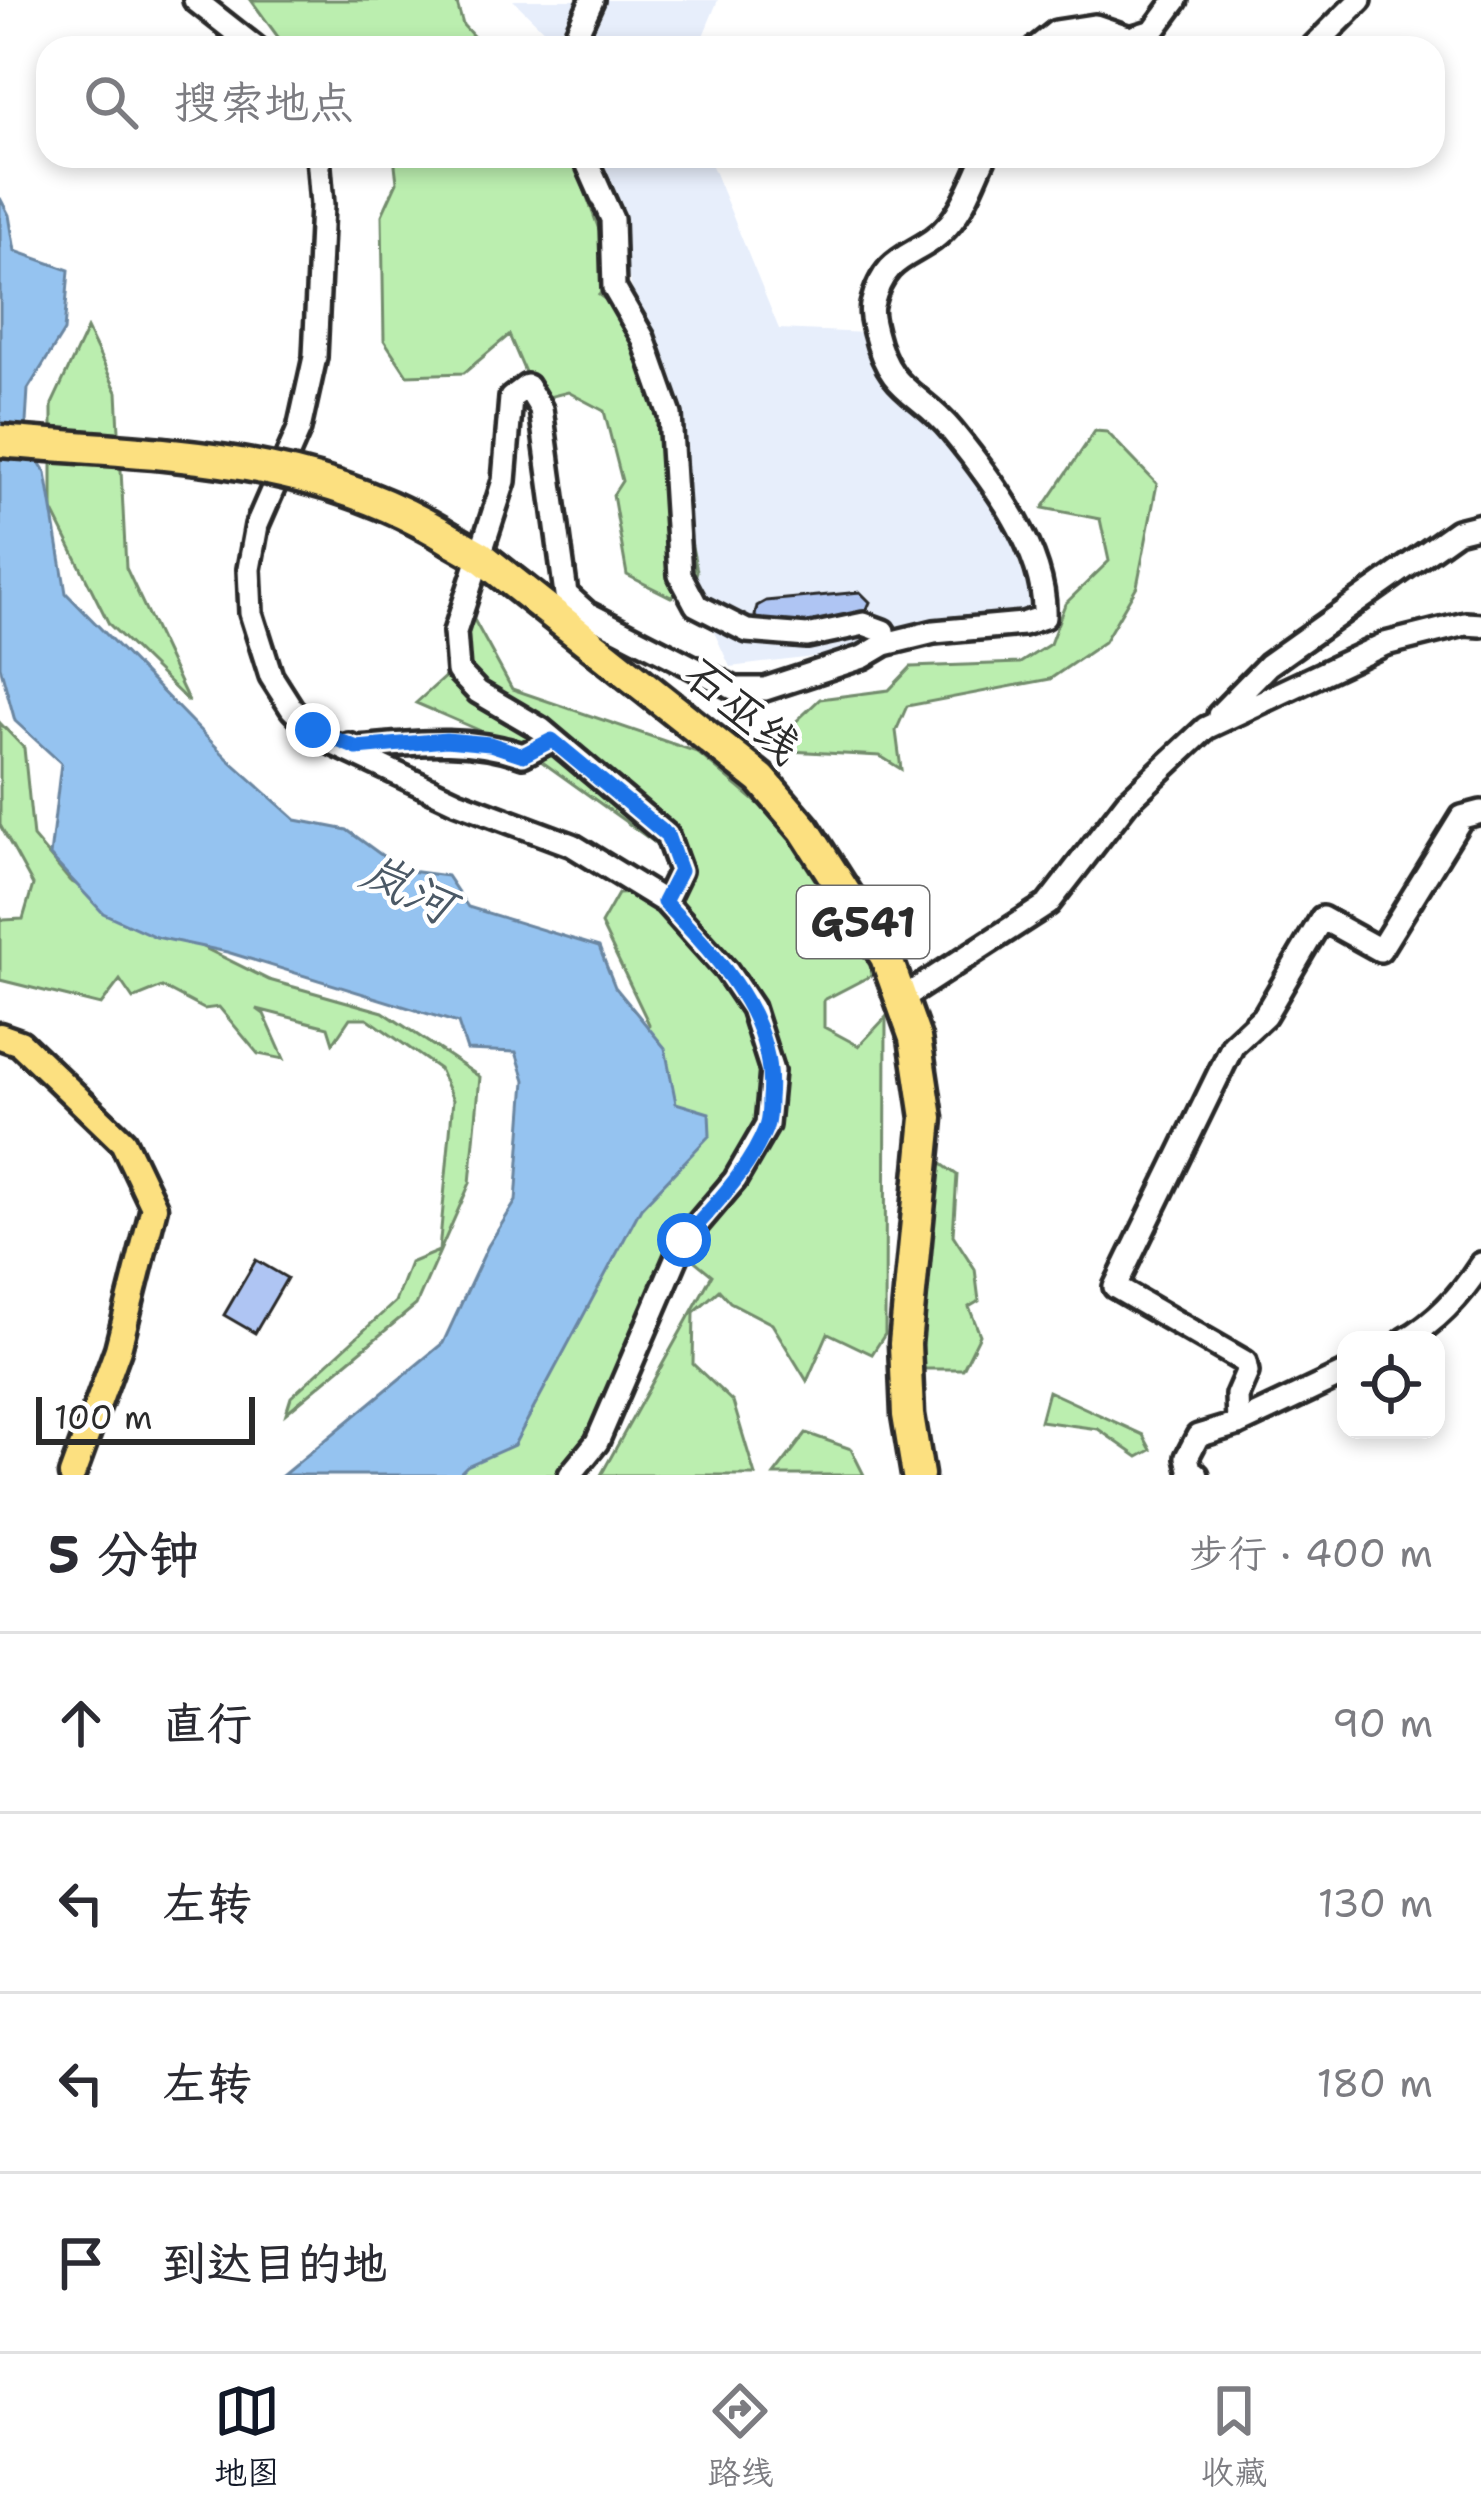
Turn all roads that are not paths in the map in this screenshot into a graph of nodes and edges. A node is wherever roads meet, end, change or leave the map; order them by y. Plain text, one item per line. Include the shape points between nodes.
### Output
1 (195, 0) edge
2 (592, 0) edge
3 (1176, 0) edge
4 (1360, 0) edge
5 (241, 36) edge
6 (575, 36) edge
7 (1051, 36) edge
8 (1124, 36) edge
9 (1137, 36) edge
10 (1324, 36) edge
11 (319, 168) edge
12 (589, 168) edge
13 (979, 168) edge
14 (0, 441) edge
15 (1481, 525) edge
16 (480, 556) junction
17 (1481, 625) edge
18 (885, 644) junction
19 (260, 678) dead end
20 (1206, 728) junction
21 (552, 740) junction
22 (1481, 812) edge
23 (664, 902) junction
24 (903, 998) junction
25 (0, 1036) edge
26 (1481, 1264) edge
27 (1420, 1331) edge
28 (1337, 1377) edge
29 (1238, 1424) junction
30 (72, 1475) edge
31 (570, 1475) edge
32 (918, 1475) edge
33 (1197, 1475) edge

1 - 5 street
2 - 6 street
3 - 9 street via 1153,31
4 - 10 street
7 - 8 street via 1095,26
11 - 23 street via 315,357 299,429 257,525 249,569 251,613 271,676 319,737 572,845
12 - 18 street via 612,219 614,288 643,338 670,415 680,575 696,605 747,631 807,636 864,624 883,631
13 - 18 street via 953,220 885,269 870,310 882,359 908,394 948,426 1011,509 1045,593 1044,617
14 - 16 highway, 石巫线 / G541, bridge via 287,470 375,498
15 - 20 street via 1457,531 1268,665
16 - 18 street via 504,481 511,398 527,386 541,410 566,594 587,614 735,689 765,689
16 - 21 street via 455,632 458,671
16 - 24 highway, 石巫线 / G541 via 761,779 816,847
17 - 20 street via 1385,644
19 - 21 street via 313,730 357,748 446,740 523,755
20 - 24 street via 1128,801 1048,904
21 - 23 street via 667,835 680,871
22 - 29 street via 1462,817 1380,950 1322,918 1265,1015 1233,1046 1115,1287 1245,1362
23 - 31 street via 752,1008 772,1071 767,1125 735,1180 684,1240 597,1442
24 - 32 highway, 石巫线 / G541 via 927,1118 905,1344
25 - 30 main road via 20,1043 123,1142 154,1207 118,1349
26 - 27 street
28 - 29 street
29 - 33 street via 1194,1441 1187,1457

